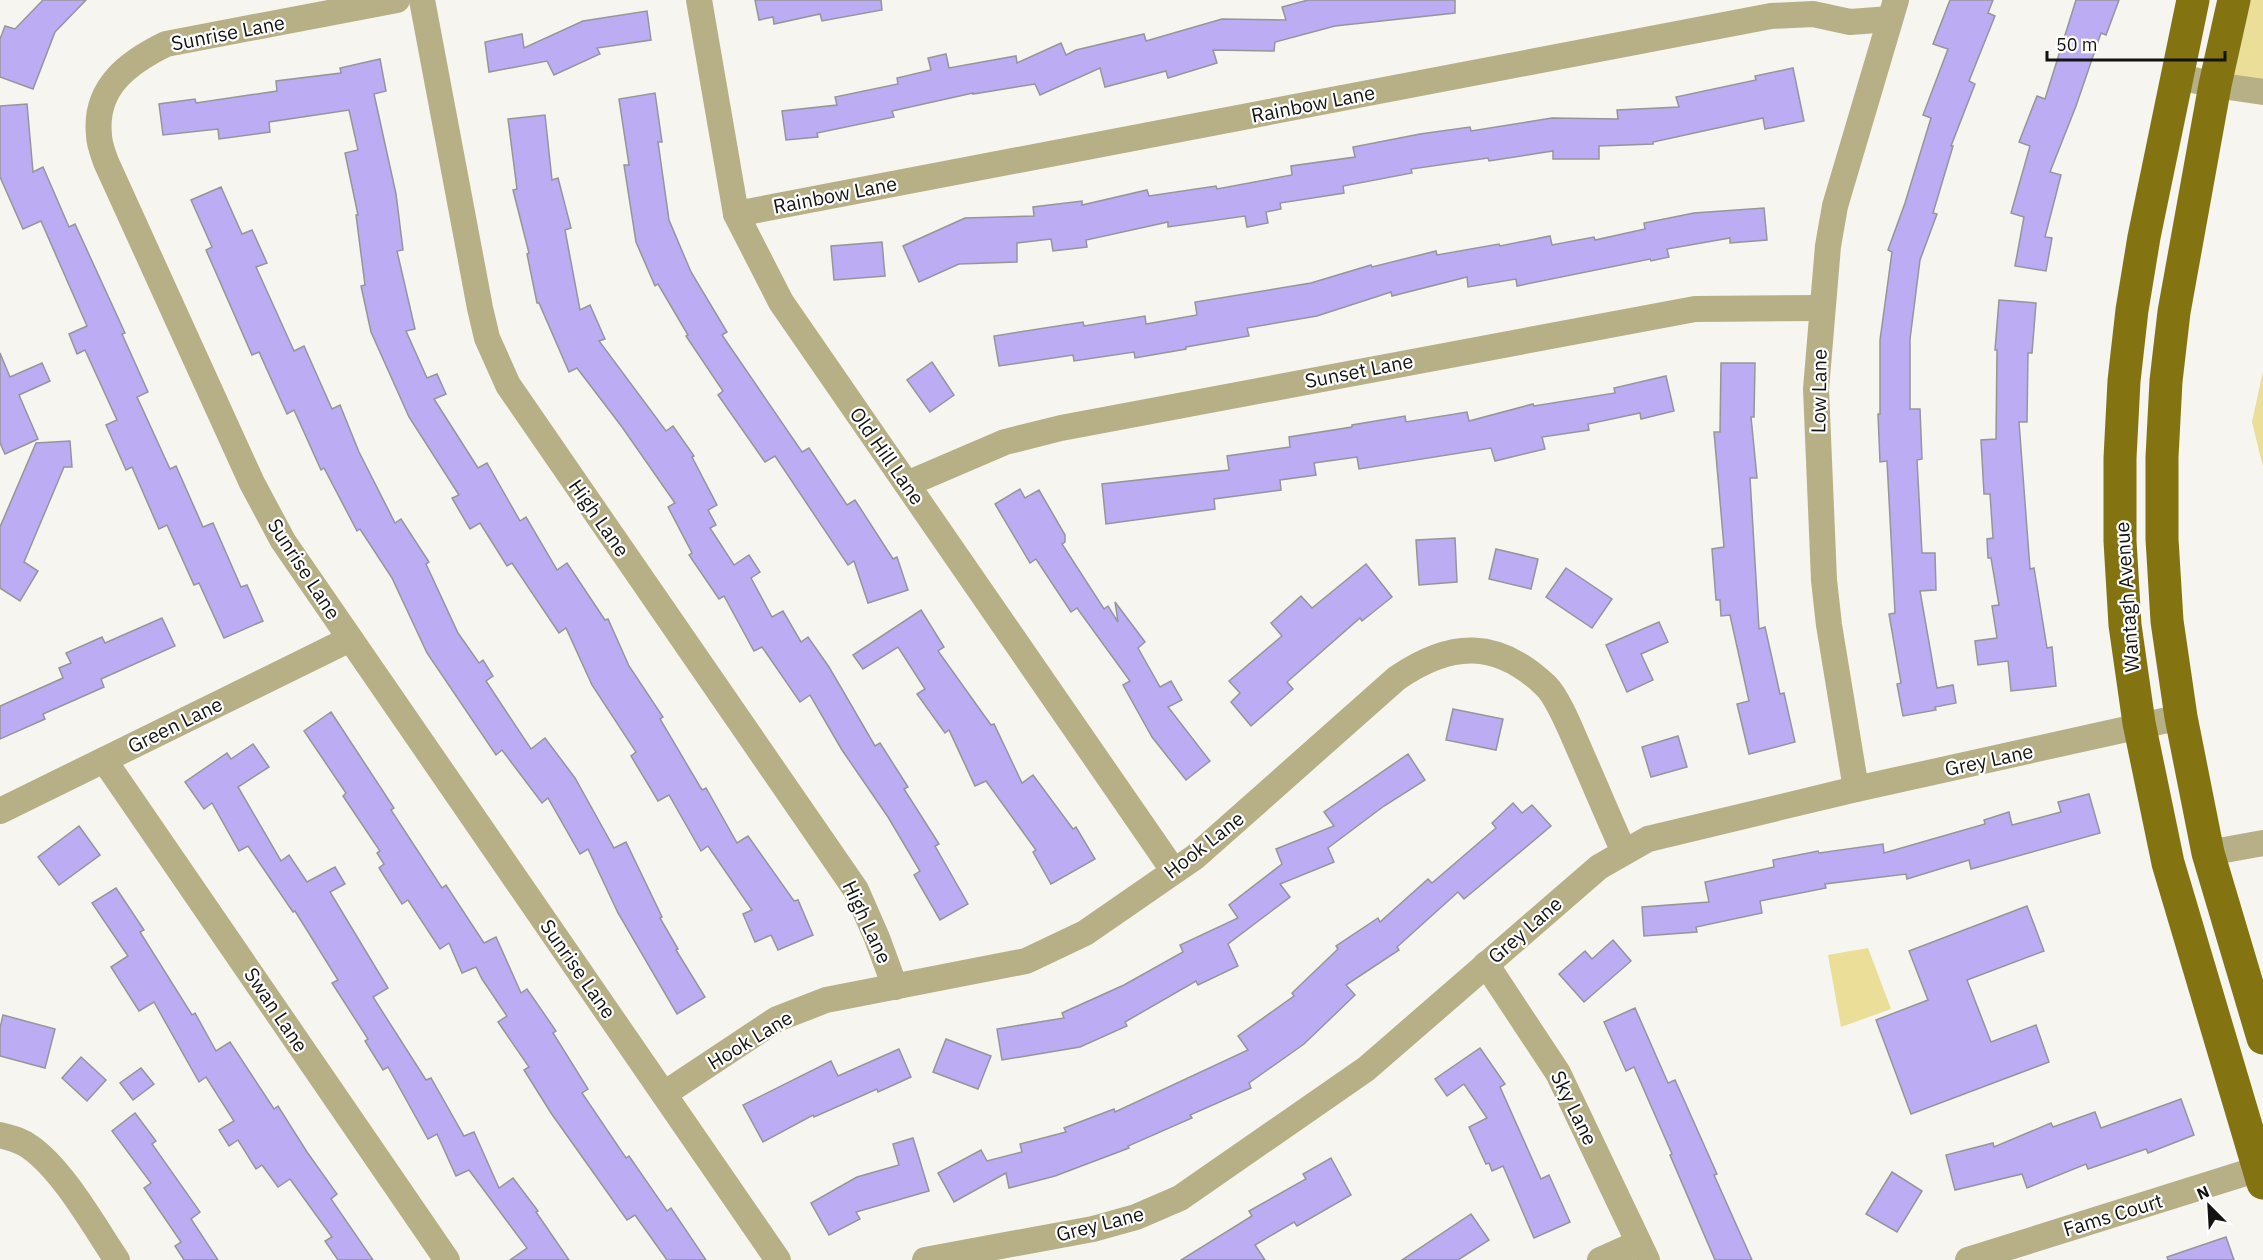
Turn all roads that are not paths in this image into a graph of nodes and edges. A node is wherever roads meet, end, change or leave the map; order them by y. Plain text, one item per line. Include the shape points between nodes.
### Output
1 (397, 0) edge
2 (422, 0) edge
3 (699, 0) edge
4 (2193, 0) edge
5 (2235, 0) edge
6 (1893, 9) edge
7 (2176, 76) junction
8 (2215, 85) junction
9 (2263, 92) edge
10 (736, 214) junction
11 (1822, 308) junction
12 (907, 484) junction
13 (350, 639) junction
14 (2181, 717) junction
15 (2140, 726) junction
16 (104, 760) junction
17 (1856, 789) junction
18 (0, 811) edge
19 (2263, 843) edge
20 (1624, 852) junction
21 (2208, 853) junction
22 (1173, 870) junction
23 (1486, 964) junction
24 (895, 987) junction
25 (2263, 1038) edge
26 (664, 1094) junction
27 (0, 1135) edge
28 (2261, 1176) edge
29 (1642, 1251) edge
30 (117, 1260) edge
31 (447, 1260) edge
32 (778, 1260) edge
33 (925, 1260) edge
34 (1600, 1260) edge
35 (1968, 1260) edge

1 - 13 street, Sunrise Lane via 166,44 141,56 120,73 105,94 98,117 106,162 252,483 283,541
2 - 24 street, High Lane via 480,308 487,338 508,386 856,890
3 - 10 street, Old Hill Lane
4 - 7 main road, Wantagh Avenue
5 - 8 main road, Wantagh Avenue
6 - 10 street, Rainbow Lane via 1850,22 1813,14 1771,16
6 - 11 street, Low Lane via 1835,206
7 - 8 street
7 - 15 main road, Wantagh Avenue via 2144,237 2124,381 2120,541 2125,625
8 - 9 street
8 - 14 main road, Wantagh Avenue via 2184,250 2166,381 2162,539 2167,621
10 - 12 street, Old Hill Lane via 781,302
11 - 12 street, Sunset Lane via 1695,309 1072,425 1005,442
11 - 17 street, Low Lane via 1816,389 1824,580
12 - 22 street, Old Hill Lane
13 - 16 street, Green Lane
13 - 26 street, Sunrise Lane
14 - 15 street, Grey Lane
14 - 21 main road, Wantagh Avenue
15 - 17 street, Grey Lane
15 - 28 main road, Wantagh Avenue via 2168,862
16 - 18 street, Green Lane
16 - 31 street, Swan Lane
17 - 20 street, Grey Lane via 1648,839
19 - 21 street
20 - 22 street, Hook Lane via 1567,722 1547,687 1512,661 1462,650 1439,656 1397,678 1236,822
20 - 23 street, Grey Lane via 1599,867
21 - 25 main road, Wantagh Avenue
22 - 24 street, Hook Lane via 1085,933 1026,961
23 - 29 street, Sky Lane via 1558,1073
23 - 33 street, Grey Lane via 1366,1069 1180,1198 1136,1218 1093,1229
24 - 26 street, Hook Lane via 826,1000 777,1019
26 - 32 street, Sunrise Lane
27 - 30 street via 31,1147 59,1176
28 - 35 street, Fams Court
29 - 34 street

